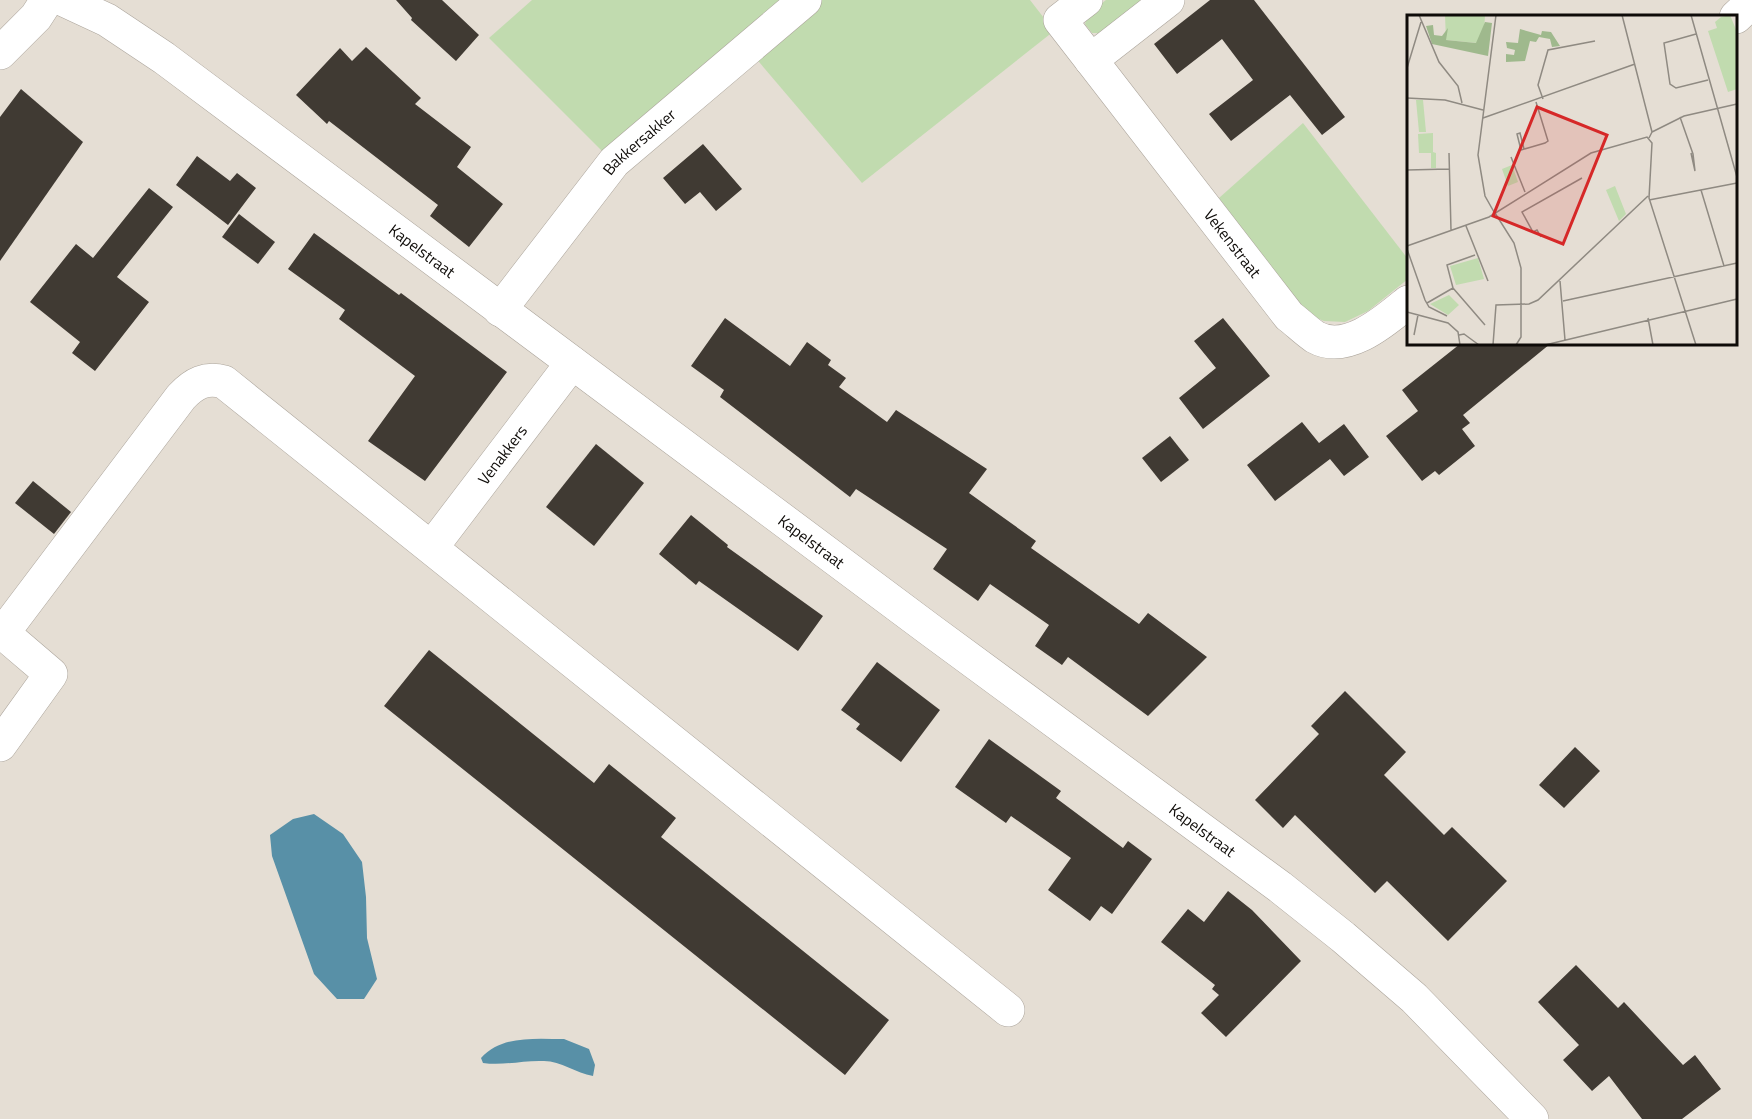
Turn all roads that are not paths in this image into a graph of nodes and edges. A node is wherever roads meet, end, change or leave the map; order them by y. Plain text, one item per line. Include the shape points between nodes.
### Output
1 (47, 0) edge
2 (64, 0) edge
3 (805, 0) edge
4 (1086, 0) edge
5 (1168, 0) edge
6 (1752, 2) edge
7 (1737, 16) edge
8 (0, 53) edge
9 (1091, 60) junction
10 (1407, 303) edge
11 (500, 310) junction
12 (573, 363) junction
13 (432, 547) junction
14 (0, 745) edge
15 (1008, 1010) dead end
16 (1532, 1119) edge

1 - 8 street via 36,17
2 - 11 street, Kapelstraat via 107,20 164,58
3 - 11 street, Bakkersakker via 614,162
4 - 9 street, Vekenstraat via 1060,20
5 - 9 street
6 - 7 street
9 - 10 street, Vekenstraat via 1289,316 1317,338 1356,338 1378,327
11 - 12 street, Kapelstraat
12 - 13 street, Venakkers
12 - 16 street, Kapelstraat via 1280,887 1414,998
13 - 14 street via 236,389 211,378 198,382 181,397 3,633 51,674
13 - 15 street

